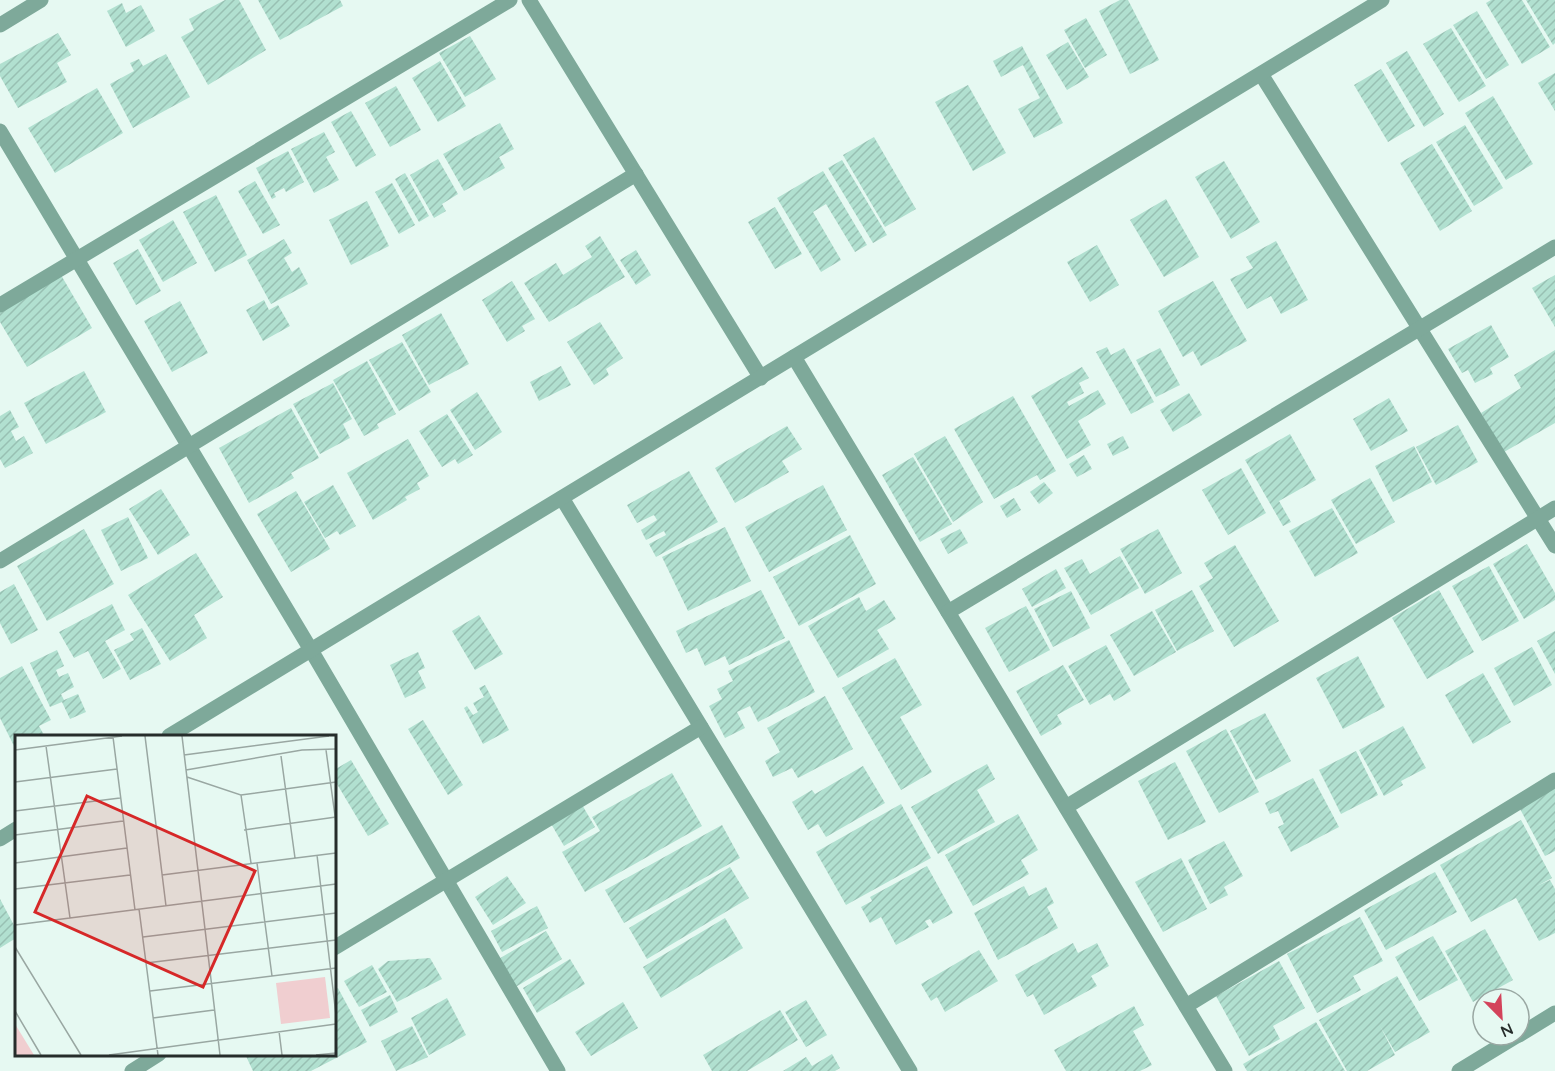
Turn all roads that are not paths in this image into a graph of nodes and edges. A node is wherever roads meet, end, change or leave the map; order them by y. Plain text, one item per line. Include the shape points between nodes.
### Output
1 (40, 0) edge
2 (510, 0) edge
3 (530, 0) edge
4 (1382, 0) edge
5 (0, 25) edge
6 (1261, 74) junction
7 (0, 132) edge
8 (636, 174) junction
9 (1555, 247) edge
10 (76, 259) junction
11 (0, 305) edge
12 (1420, 328) junction
13 (794, 357) junction
14 (761, 378) junction
15 (189, 446) junction
16 (562, 498) junction
17 (1555, 508) edge
18 (1538, 518) junction
19 (1555, 546) edge
20 (0, 561) edge
21 (948, 612) junction
22 (311, 650) junction
23 (701, 727) junction
24 (171, 735) edge
25 (1555, 780) edge
26 (1066, 807) junction
27 (15, 830) edge
28 (0, 839) edge
29 (446, 880) junction
30 (336, 947) edge
31 (1185, 1006) junction
32 (1555, 1012) edge
33 (1531, 1027) edge
34 (1499, 1047) edge
35 (156, 1056) edge
36 (132, 1071) edge
37 (558, 1071) edge
38 (910, 1071) edge
39 (1225, 1071) edge
40 (1459, 1071) edge

1 - 5 street
2 - 10 street
3 - 8 street
4 - 6 street
6 - 12 street
6 - 13 street
7 - 10 street
8 - 14 street
8 - 15 street
9 - 12 street
10 - 11 street
10 - 15 street
12 - 18 street
12 - 21 street
13 - 14 street
13 - 21 street
14 - 16 street
15 - 20 street
15 - 22 street
16 - 22 street
16 - 23 street
17 - 18 street
18 - 19 street
18 - 26 street
21 - 26 street
22 - 24 street
22 - 29 street
23 - 29 street
23 - 38 street
25 - 31 street
26 - 31 street
27 - 28 street
29 - 30 street
29 - 37 street
31 - 39 street
32 - 33 street
34 - 40 street
35 - 36 street

